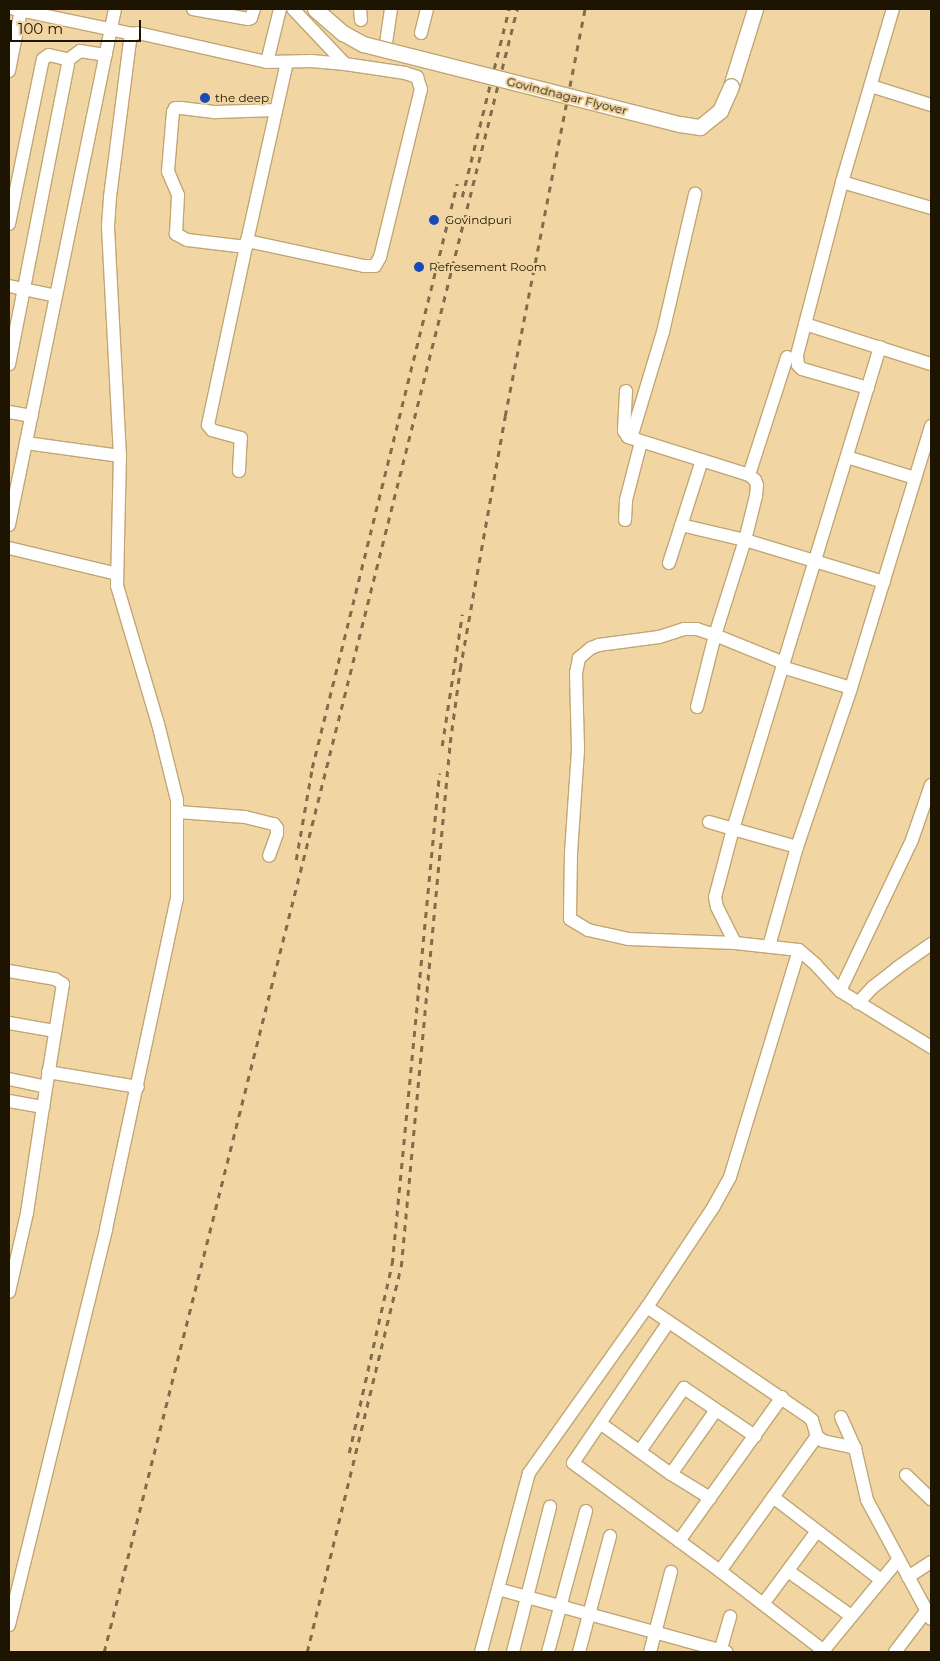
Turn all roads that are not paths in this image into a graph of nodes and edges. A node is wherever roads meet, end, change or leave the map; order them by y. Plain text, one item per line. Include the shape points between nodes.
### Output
1 (115, 9) edge
2 (193, 9) edge
3 (254, 9) edge
4 (280, 9) edge
5 (293, 9) edge
6 (315, 9) edge
7 (391, 9) edge
8 (426, 9) edge
9 (755, 9) edge
10 (893, 9) edge
11 (17, 10) edge
12 (111, 29) junction
13 (421, 33) dead end
14 (133, 34) junction
15 (385, 50) junction
16 (106, 55) junction
17 (68, 60) junction
18 (267, 62) junction
19 (287, 62) junction
20 (345, 64) junction
21 (9, 71) edge
22 (871, 86) junction
23 (931, 105) edge
24 (276, 110) junction
25 (842, 182) junction
26 (695, 194) dead end
27 (931, 208) edge
28 (9, 224) edge
29 (247, 244) junction
30 (9, 286) edge
31 (25, 289) junction
32 (56, 296) junction
33 (805, 324) junction
34 (880, 348) junction
35 (787, 357) dead end
36 (9, 364) edge
37 (931, 364) edge
38 (868, 388) junction
39 (626, 391) dead end
40 (9, 412) edge
41 (32, 416) junction
42 (931, 426) edge
43 (636, 440) junction
44 (26, 443) junction
45 (120, 456) junction
46 (847, 457) junction
47 (702, 460) junction
48 (239, 471) dead end
49 (749, 475) junction
50 (915, 478) junction
51 (625, 520) dead end
52 (681, 525) junction
53 (9, 526) edge
54 (745, 540) junction
55 (9, 548) edge
56 (816, 561) junction
57 (669, 563) dead end
58 (117, 574) junction
59 (884, 582) junction
60 (716, 635) junction
61 (783, 665) junction
62 (851, 688) junction
63 (697, 707) dead end
64 (931, 785) edge
65 (178, 812) junction
66 (709, 822) dead end
67 (733, 829) junction
68 (797, 847) junction
69 (268, 856) dead end
70 (735, 943) junction
71 (931, 944) edge
72 (769, 946) junction
73 (799, 950) junction
74 (9, 971) edge
75 (840, 991) junction
76 (858, 1003) junction
77 (9, 1022) edge
78 (55, 1031) junction
79 (931, 1047) edge
80 (48, 1072) junction
81 (9, 1079) edge
82 (46, 1087) junction
83 (138, 1087) junction
84 (9, 1101) edge
85 (43, 1107) junction
86 (9, 1292) edge
87 (646, 1307) junction
88 (668, 1323) junction
89 (782, 1397) junction
90 (716, 1410) junction
91 (840, 1417) dead end
92 (600, 1423) junction
93 (755, 1436) junction
94 (817, 1436) junction
95 (855, 1448) junction
96 (640, 1451) junction
97 (672, 1474) junction
98 (906, 1475) dead end
99 (773, 1497) junction
100 (710, 1498) junction
101 (931, 1500) edge
102 (550, 1507) dead end
103 (586, 1511) dead end
104 (817, 1531) junction
105 (610, 1536) dead end
106 (679, 1541) junction
107 (898, 1560) junction
108 (931, 1562) edge
109 (720, 1571) junction
110 (788, 1571) junction
111 (671, 1572) dead end
112 (908, 1577) junction
113 (880, 1579) junction
114 (498, 1588) junction
115 (528, 1597) junction
116 (763, 1604) junction
117 (561, 1605) junction
118 (590, 1614) junction
119 (929, 1615) edge
120 (730, 1616) dead end
121 (851, 1616) junction
122 (9, 1626) edge
123 (655, 1632) junction
124 (684, 1646) edge
125 (481, 1652) edge
126 (513, 1652) edge
127 (548, 1652) edge
128 (579, 1652) edge
129 (650, 1652) edge
130 (722, 1652) edge
131 (824, 1652) edge
132 (895, 1652) edge

1 - 12 street
2 - 3 street via 248,19
4 - 18 street
5 - 20 street
6 - 15 main road, Govindnagar Flyover, bridge via 352,39
7 - 15 street
8 - 13 street
9 - 15 main road, Govindnagar Flyover, bridge via 732,86 720,111 700,126 680,124
10 - 22 street
11 - 12 street
11 - 21 street
12 - 14 street
12 - 16 street
14 - 18 street
14 - 45 street via 123,91 108,226
16 - 17 street via 80,51
16 - 32 street
17 - 28 street via 49,54 43,59
17 - 31 street
18 - 19 street
19 - 20 street
19 - 24 street
20 - 29 street via 412,75 420,82 421,89 378,263 364,266
22 - 23 street
22 - 25 street
24 - 29 street
24 - 29 street via 216,112 177,108 173,112 168,170 178,195 176,234 187,240
25 - 27 street
25 - 33 street
26 - 43 street
29 - 48 street via 208,425 212,430 241,438
30 - 31 street
31 - 32 street
31 - 36 street
32 - 41 street
33 - 34 street
33 - 38 street via 797,355 798,366
34 - 37 street
34 - 38 street
35 - 49 street
38 - 46 street
39 - 43 street via 624,431
40 - 41 street
41 - 44 street
42 - 50 street
43 - 47 street
43 - 51 street
44 - 45 street
44 - 53 street
45 - 58 street
46 - 50 street
46 - 56 street
47 - 49 street
47 - 52 street
49 - 54 street via 757,485
50 - 59 street
52 - 54 street
52 - 57 street
54 - 56 street
54 - 60 street
55 - 58 street
56 - 59 street
56 - 61 street
58 - 65 street via 118,599 155,715
59 - 62 street
60 - 61 street
60 - 63 street
60 - 70 street via 684,629 659,637 599,645 580,658 576,673 578,750 568,912 570,919 580,927 612,936 663,942
61 - 62 street
61 - 67 street
62 - 68 street
64 - 75 street via 912,840
65 - 69 street via 245,817 274,824 278,831
65 - 83 street via 177,899
66 - 67 street
67 - 68 street
67 - 70 street via 715,897
68 - 72 street
70 - 72 street
71 - 76 street via 873,987
72 - 73 street
73 - 75 street
73 - 87 street via 730,1177
74 - 78 street via 62,982
75 - 76 street
76 - 79 street
77 - 78 street
78 - 80 street
80 - 82 street
80 - 83 street
81 - 82 street
82 - 85 street
83 - 122 street
84 - 85 street
85 - 86 street via 28,1203
87 - 88 street
87 - 114 street via 529,1474
88 - 89 street
88 - 92 street
89 - 93 street
89 - 94 street via 812,1420
90 - 93 street
90 - 96 street via 684,1388
90 - 97 street
91 - 95 street
92 - 96 street
92 - 106 street via 573,1463
93 - 100 street
94 - 95 street via 826,1443
94 - 99 street
95 - 107 street via 867,1500
96 - 97 street
97 - 100 street
98 - 101 street
99 - 104 street
99 - 109 street
100 - 106 street
102 - 115 street
103 - 117 street
104 - 110 street
104 - 113 street
105 - 118 street
106 - 109 street
107 - 112 street
107 - 113 street
108 - 112 street
109 - 116 street
110 - 116 street
110 - 121 street
111 - 123 street
112 - 119 street
113 - 121 street
114 - 115 street
114 - 125 street
115 - 117 street
115 - 126 street
116 - 131 street
117 - 118 street
117 - 127 street
118 - 123 street
118 - 128 street
119 - 132 street
120 - 130 street
121 - 131 street
123 - 124 street
123 - 129 street
124 - 130 street

